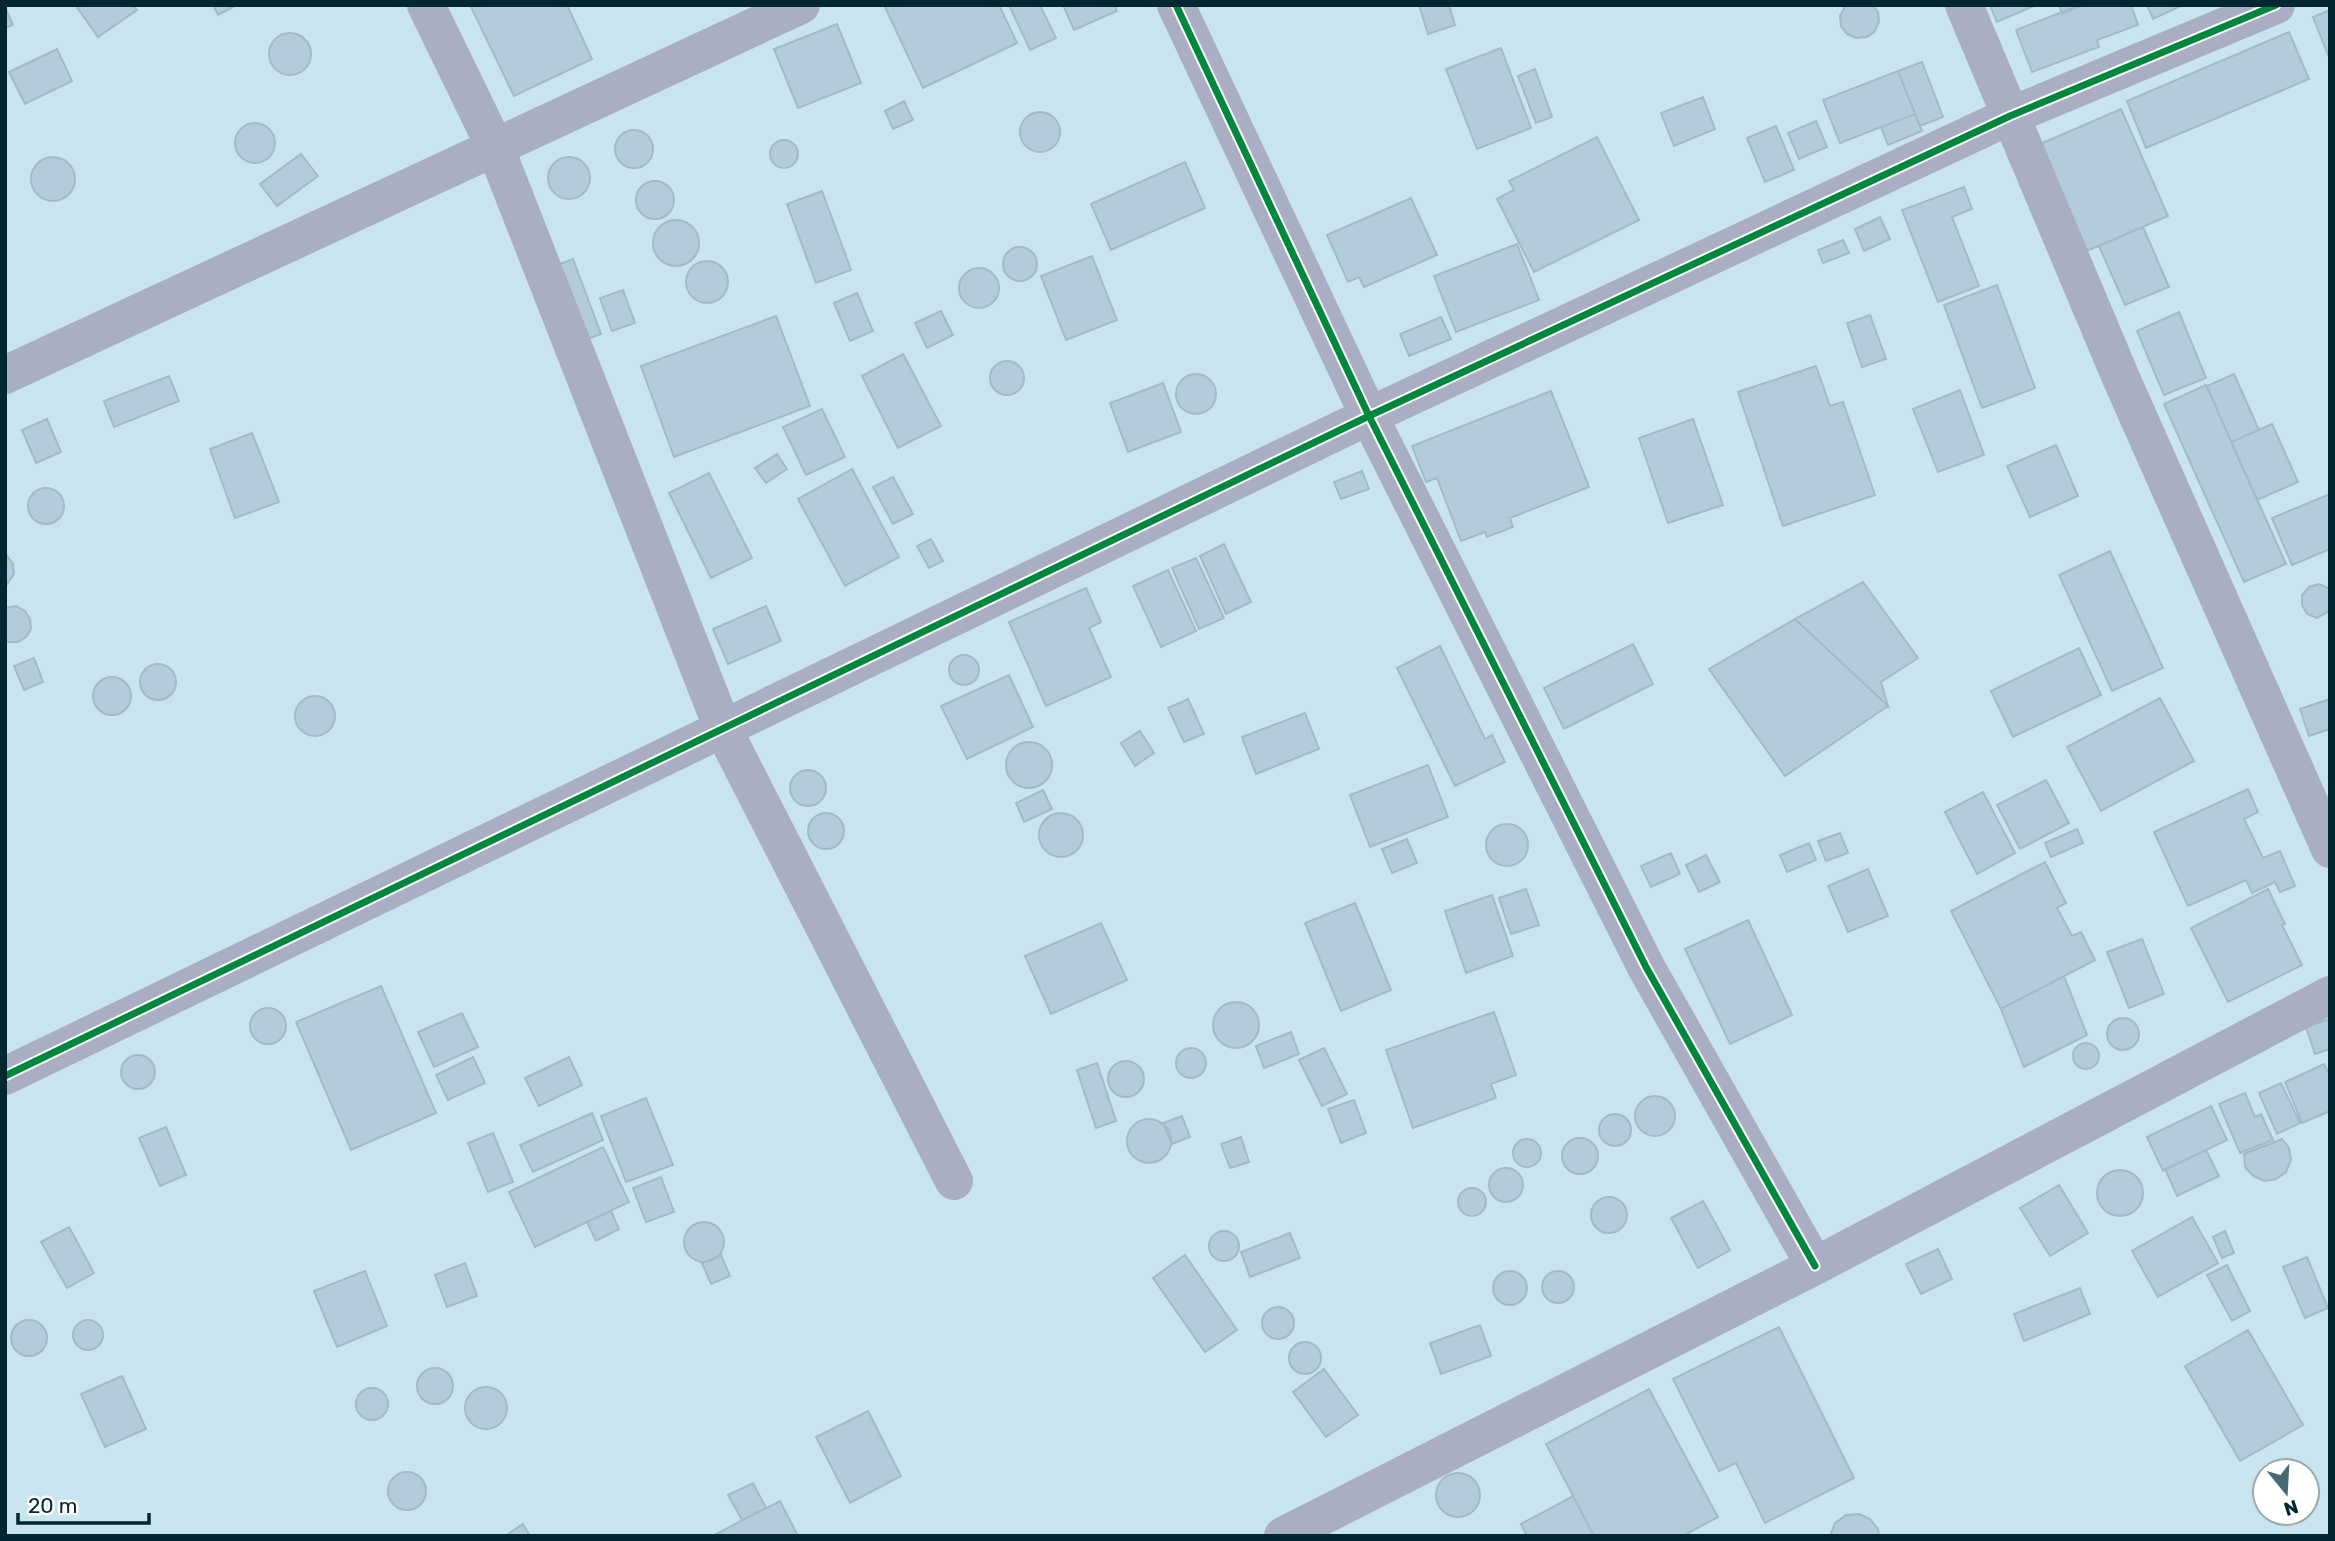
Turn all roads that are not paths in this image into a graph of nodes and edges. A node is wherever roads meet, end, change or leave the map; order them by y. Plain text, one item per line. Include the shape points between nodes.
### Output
1 (426, 5) edge
2 (801, 5) edge
3 (1176, 5) edge
4 (1964, 5) edge
5 (2276, 5) edge
6 (2010, 116) junction
7 (495, 146) junction
8 (5, 375) edge
9 (1369, 416) junction
10 (723, 729) junction
11 (2330, 849) edge
12 (2330, 995) edge
13 (9, 1067) edge
14 (954, 1181) dead end
15 (1815, 1266) junction
16 (1283, 1536) edge

1 - 7 street
2 - 7 street
3 - 9 street
4 - 6 street
5 - 6 street
6 - 9 street
6 - 11 street
7 - 8 street
7 - 10 street
9 - 10 street
9 - 15 street via 1646,967
10 - 13 street
10 - 14 street
12 - 15 street
15 - 16 street

